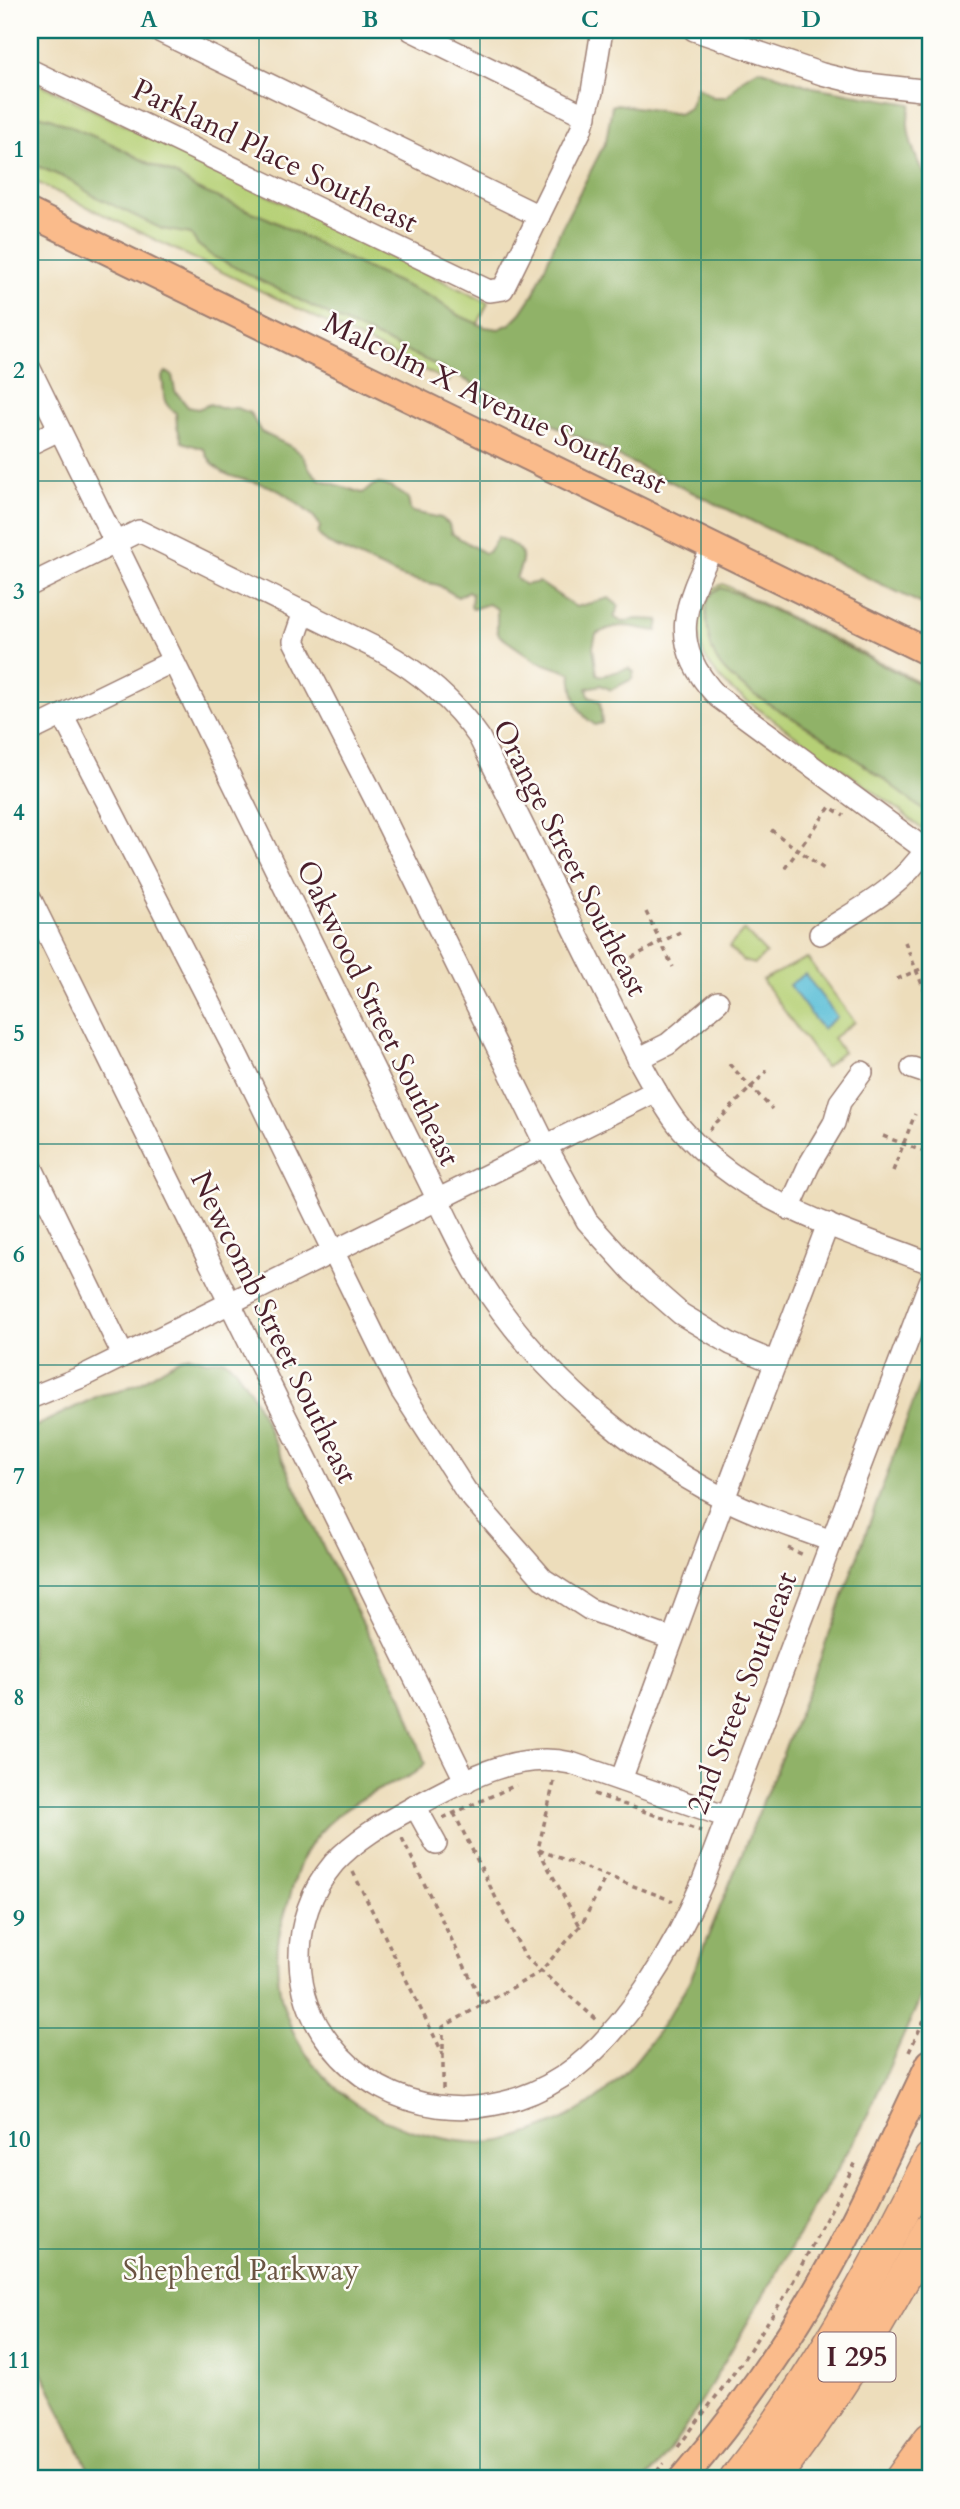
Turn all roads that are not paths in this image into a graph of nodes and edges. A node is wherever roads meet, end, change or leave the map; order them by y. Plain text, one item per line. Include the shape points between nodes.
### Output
1 (157, 30) edge
2 (411, 30) edge
3 (602, 30) edge
4 (694, 30) edge
5 (30, 70) edge
6 (930, 91) edge
7 (586, 116) junction
8 (30, 213) edge
9 (539, 216) junction
10 (30, 369) edge
11 (59, 430) junction
12 (30, 444) edge
13 (114, 542) junction
14 (713, 547) junction
15 (30, 585) edge
16 (304, 612) junction
17 (930, 653) edge
18 (171, 662) junction
19 (63, 716) junction
20 (30, 731) edge
21 (928, 851) edge
22 (30, 898) edge
23 (820, 934) dead end
24 (718, 1002) dead end
25 (638, 1059) junction
26 (862, 1072) dead end
27 (656, 1091) junction
28 (546, 1146) junction
29 (30, 1164) edge
30 (438, 1200) junction
31 (789, 1209) junction
32 (828, 1224) junction
33 (333, 1251) junction
34 (930, 1263) edge
35 (930, 1282) edge
36 (228, 1302) junction
37 (123, 1355) junction
38 (776, 1363) junction
39 (30, 1398) edge
40 (724, 1499) junction
41 (831, 1541) junction
42 (672, 1639) junction
43 (621, 1780) junction
44 (466, 1782) junction
45 (415, 1806) junction
46 (727, 1817) junction
47 (431, 1835) road end
48 (918, 2062) edge
49 (930, 2159) edge
50 (930, 2229) edge
51 (930, 2439) edge
52 (675, 2469) edge
53 (736, 2479) edge
54 (773, 2479) edge
55 (901, 2479) edge

1 - 9 street
2 - 7 street
3 - 7 street
4 - 6 street via 822,74
5 - 9 street, Parkland Place Southeast via 488,291 503,289
7 - 9 street
8 - 14 main road, Malcolm X Avenue Southeast
10 - 11 street, Oakwood Street Southeast
11 - 12 street
11 - 13 street, Oakwood Street Southeast
13 - 15 street, Orange Street Southeast
13 - 16 street, Orange Street Southeast via 139,531
13 - 18 street, Oakwood Street Southeast
14 - 17 main road, Malcolm X Avenue Southeast
14 - 21 street via 691,592 685,617 690,654 701,677 718,697
16 - 25 street, Orange Street Southeast via 410,668 438,689 470,724
16 - 28 street via 294,641
18 - 19 street
18 - 30 street, Oakwood Street Southeast
19 - 20 street
19 - 33 street
21 - 23 street via 899,883
22 - 36 street, Newcomb Street Southeast
24 - 25 street via 668,1044
25 - 27 street, Orange Street Southeast
26 - 31 street via 840,1102 834,1123
27 - 28 street
27 - 31 street, Orange Street Southeast via 678,1125 713,1160 752,1190
28 - 30 street
28 - 38 street via 587,1221 633,1272 681,1314 731,1344
29 - 37 street
30 - 33 street
30 - 40 street, Oakwood Street Southeast via 478,1277 541,1360 621,1433
31 - 32 street, Orange Street Southeast
32 - 34 street, Orange Street Southeast
32 - 38 street
33 - 36 street
33 - 42 street via 408,1401 466,1491 542,1579 589,1609
35 - 41 street, 2nd Street Southeast
36 - 37 street
36 - 44 street, Newcomb Street Southeast
37 - 39 street
38 - 40 street
40 - 41 street, Oakwood Street Southeast
40 - 42 street
41 - 46 street, 2nd Street Southeast
42 - 43 street
43 - 44 street via 571,1763 539,1759 508,1764
43 - 46 street
44 - 45 street
45 - 46 street, 2nd Street Southeast via 346,1851 322,1880 301,1931 303,1988 316,2023 337,2053 363,2078 412,2102 449,2108 484,2107 547,2086 588,2056 611,2032 668,1951 691,1908
45 - 47 street
48 - 52 main road via 865,2199 812,2298 744,2400
49 - 53 highway via 844,2320
50 - 54 highway, I 295 via 853,2363
51 - 55 highway

